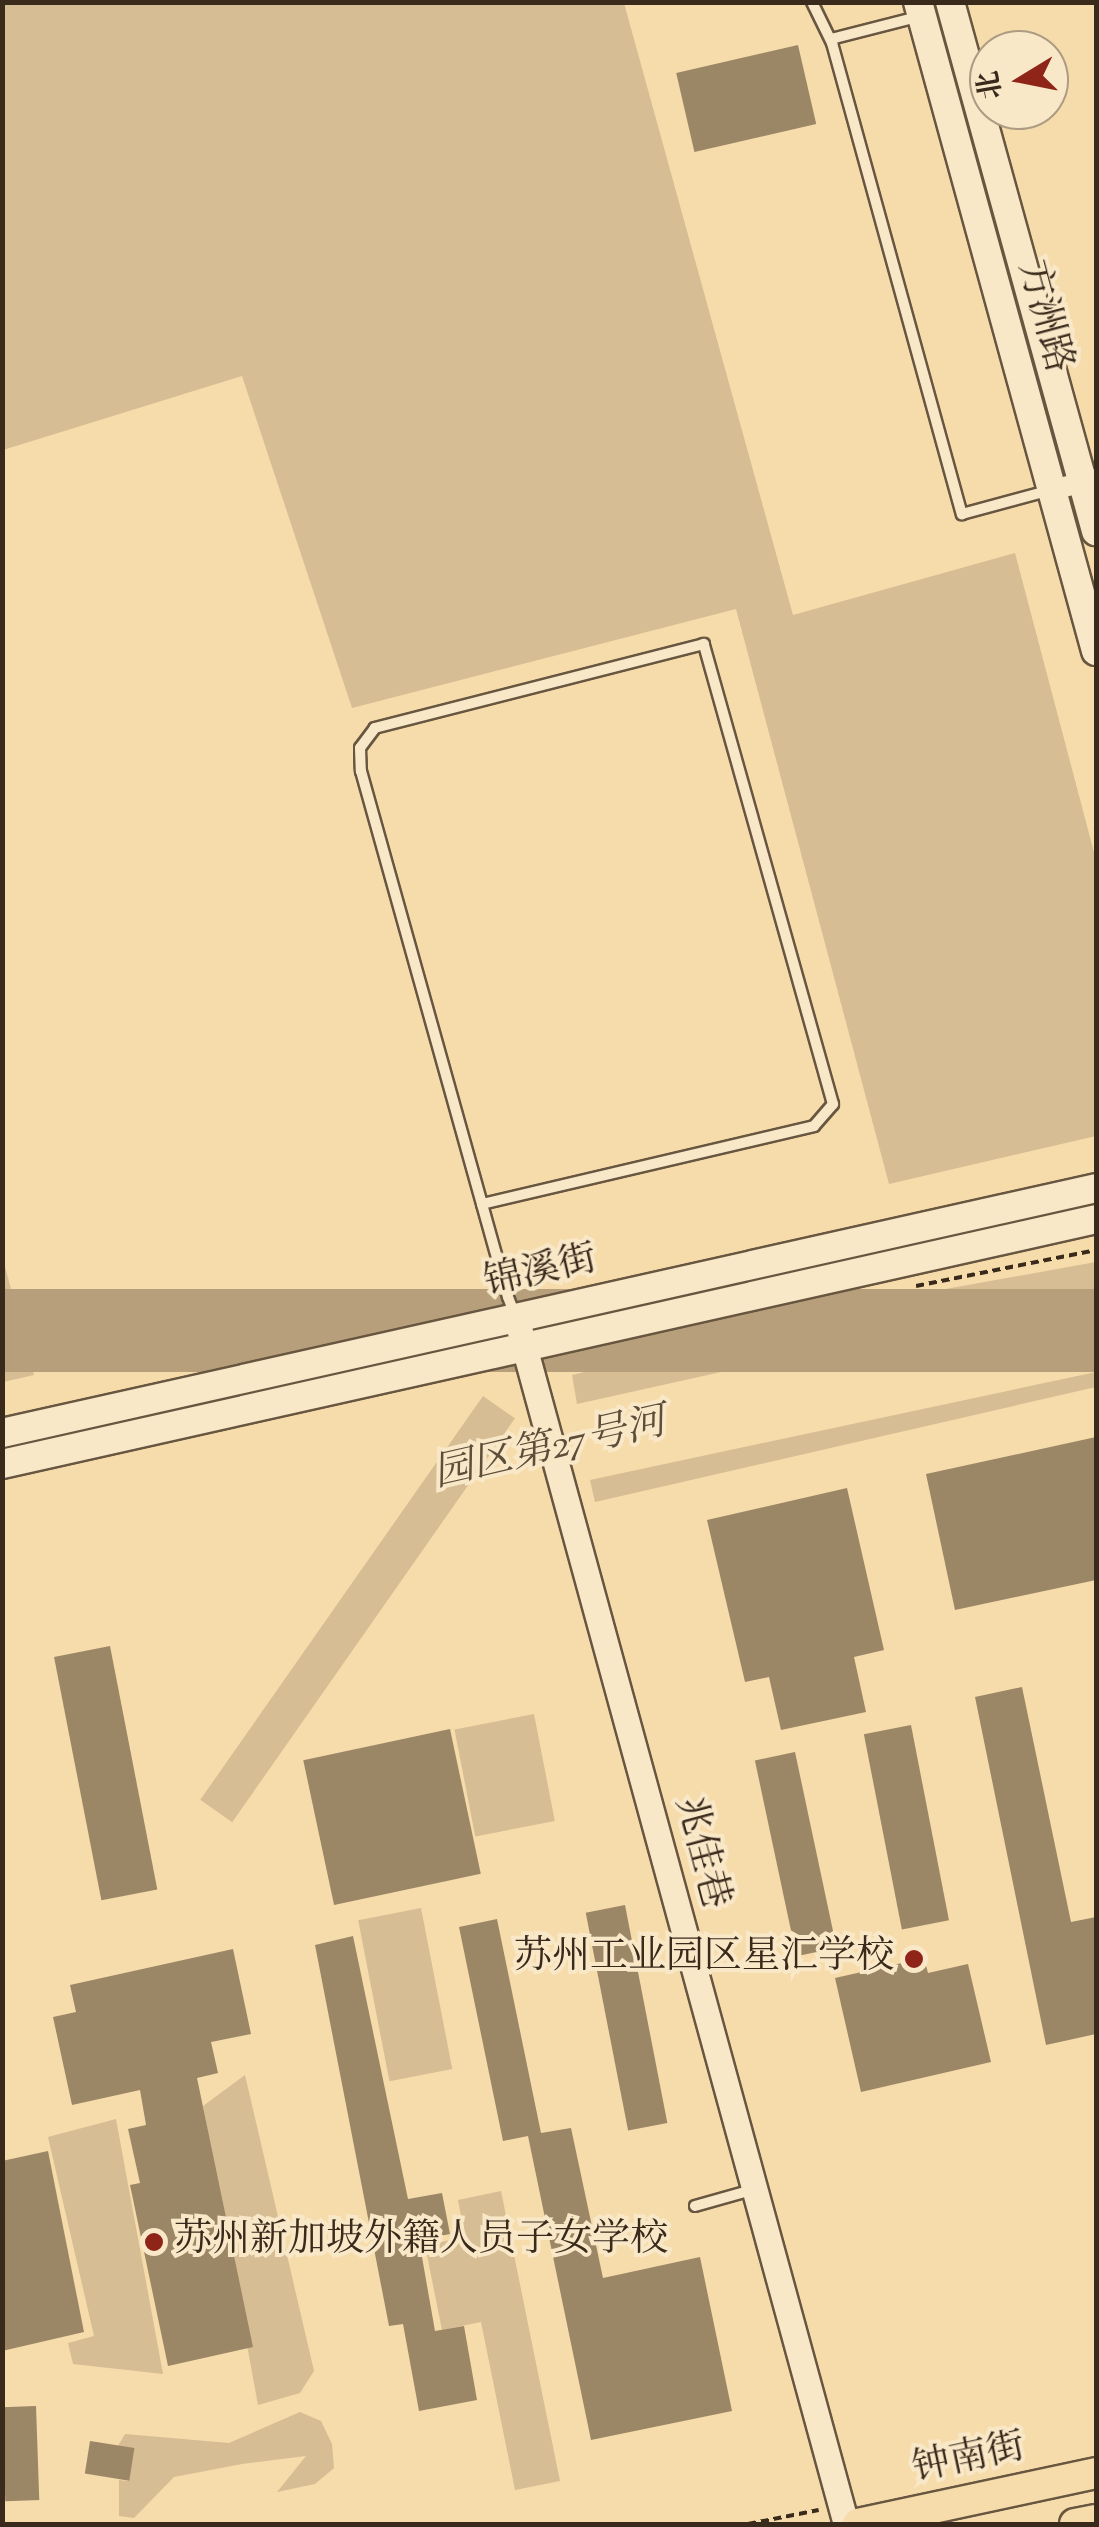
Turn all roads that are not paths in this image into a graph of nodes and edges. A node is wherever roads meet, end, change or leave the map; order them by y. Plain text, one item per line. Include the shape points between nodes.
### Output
1 (812, 2) edge
2 (950, 2) edge
3 (919, 9) edge
4 (831, 39) junction
5 (1089, 480) edge
6 (1052, 490) junction
7 (1096, 531) edge
8 (1096, 650) edge
9 (1096, 1188) edge
10 (482, 1204) junction
11 (1096, 1220) edge
12 (516, 1317) junction
13 (525, 1347) junction
14 (2, 1433) edge
15 (2, 1464) edge
16 (753, 2190) junction
17 (695, 2206) dead end
18 (1096, 2473) edge
19 (1096, 2520) edge
20 (846, 2524) edge
21 (858, 2524) edge
22 (1075, 2524) edge

1 - 4 lane
2 - 5 main road, 方洲路
3 - 4 lane
3 - 6 main road, 方洲路
4 - 6 lane via 962,514
5 - 6 street
5 - 7 main road, 方洲路
6 - 8 main road, 方洲路
9 - 12 main road, 锦溪街
10 - 10 lane via 814,1126 833,1104 704,644 364,736 361,771
10 - 12 lane
11 - 13 main road, 锦溪街
12 - 13 street, 兆佳巷
12 - 14 main road, 锦溪街
13 - 15 main road, 锦溪街
13 - 16 street, 兆佳巷
16 - 17 lane
16 - 20 street, 兆佳巷
18 - 21 main road, 钟南街
19 - 22 main road

